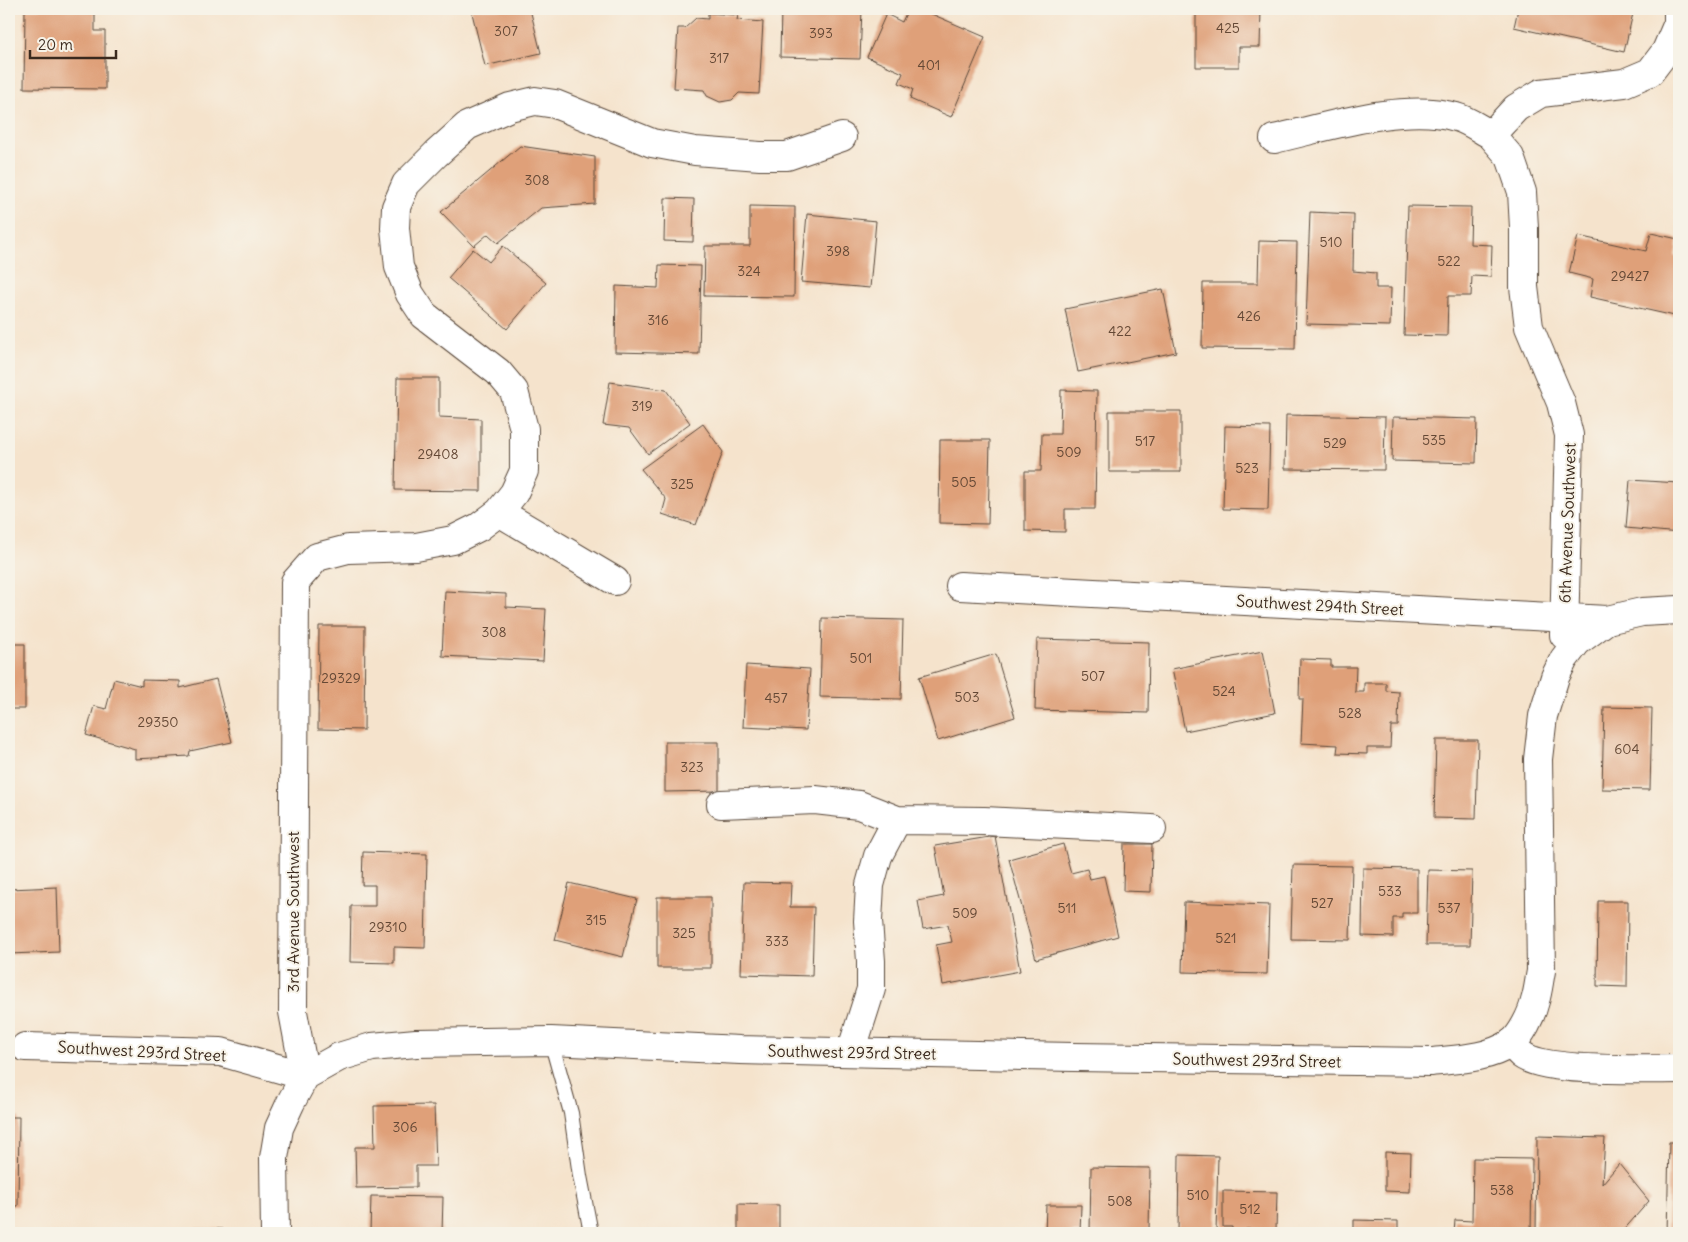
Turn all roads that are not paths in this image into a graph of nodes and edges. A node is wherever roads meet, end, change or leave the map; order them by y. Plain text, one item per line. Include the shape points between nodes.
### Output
1 (1678, 9) edge
2 (1491, 135) junction
3 (842, 137) dead end
4 (1274, 139) dead end
5 (499, 512) junction
6 (616, 580) dead end
7 (960, 586) dead end
8 (1679, 610) edge
9 (1565, 618) junction
10 (1607, 620) junction
11 (1564, 659) junction
12 (721, 804) dead end
13 (897, 820) junction
14 (1152, 829) dead end
15 (551, 1042) junction
16 (1511, 1043) junction
17 (24, 1047) dead end
18 (851, 1052) junction
19 (1679, 1069) edge
20 (306, 1076) junction
21 (275, 1233) edge
22 (591, 1233) edge

1 - 2 street via 1678,23 1666,51 1650,72 1624,83 1541,93 1516,108
2 - 4 street via 1458,117 1423,111 1377,116
2 - 9 street, 6th Avenue Southwest via 1510,157 1522,192 1524,287 1529,327 1561,403 1569,435
3 - 5 street via 787,156 696,151 652,143 555,104 535,101 468,126 406,184 396,208 395,228 399,267 410,294 424,315 498,372 514,391 524,429 524,471 514,493
5 - 6 street
5 - 20 street, 3rd Avenue Southwest via 453,540 416,547 348,549 317,557 295,582 293,1012
7 - 9 street, Southwest 294th Street
8 - 10 street, Southwest 294th Street via 1642,612
9 - 10 street, Southwest 294th Street
9 - 11 street, 6th Avenue Southwest
10 - 11 street, 6th Avenue Southwest via 1577,642
11 - 16 street, 6th Avenue Southwest via 1543,716 1538,759 1541,971 1528,1022
12 - 13 street via 815,800 859,804
13 - 14 street
13 - 18 street via 878,856 870,886 871,989
15 - 18 street, Southwest 293rd Street
15 - 20 street, Southwest 293rd Street via 372,1046 339,1056
15 - 22 lane via 571,1113
16 - 18 street, Southwest 293rd Street via 1469,1058 1431,1062
16 - 19 street via 1522,1055 1539,1062 1579,1068
17 - 20 street, Southwest 293rd Street via 221,1052
20 - 21 street via 279,1128 274,1158

